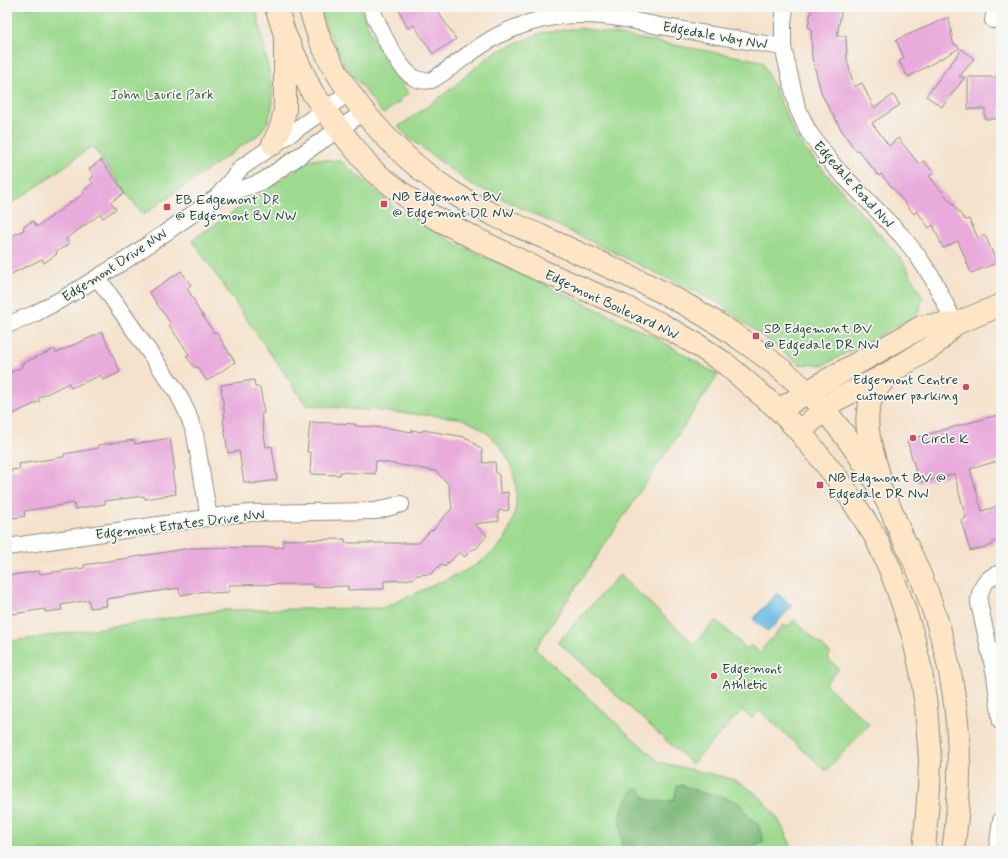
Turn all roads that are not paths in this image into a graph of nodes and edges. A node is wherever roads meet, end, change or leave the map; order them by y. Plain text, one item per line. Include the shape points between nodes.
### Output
1 (276, 7) edge
2 (309, 7) edge
3 (372, 7) edge
4 (785, 7) edge
5 (285, 35) junction
6 (783, 47) junction
7 (350, 92) junction
8 (324, 110) junction
9 (364, 112) junction
10 (339, 129) junction
11 (273, 144) junction
12 (217, 197) junction
13 (98, 278) junction
14 (1001, 305) edge
15 (955, 324) junction
16 (7, 325) edge
17 (889, 373) junction
18 (808, 393) junction
19 (824, 409) junction
20 (779, 410) junction
21 (800, 432) junction
22 (886, 499) junction
23 (401, 504) dead end
24 (209, 518) junction
25 (7, 547) edge
26 (1001, 573) edge
27 (1001, 722) edge
28 (1001, 820) edge
29 (924, 851) edge
30 (954, 851) edge
31 (997, 851) edge

1 - 5 main road, Edgemont Boulevard NW
2 - 7 main road via 320,39
3 - 6 street, Edgedale Way NW via 381,31 402,67 414,78 423,81 432,80 481,44 504,32 533,21 561,16 601,16
4 - 6 street, Edgedale Road NW
5 - 8 main road, Edgemont Boulevard NW via 312,92
5 - 11 main road via 285,110
6 - 15 street, Edgedale Road NW via 797,107 808,131 833,164 917,255 933,279
7 - 8 street, Edgemont Drive NW
7 - 9 main road
8 - 10 main road, Edgemont Boulevard NW
8 - 11 street, Edgemont Drive NW
9 - 10 street, Edgemont Drive NW
9 - 18 main road via 411,161 454,193 492,214 664,292 705,315 741,338
10 - 12 street, Edgemont Drive NW via 253,186
10 - 20 main road, Edgemont Boulevard NW via 373,171 432,216 535,268 659,323 727,365
11 - 12 street, Edgemont Drive NW via 241,168
12 - 13 street, Edgemont Drive NW
13 - 16 street, Edgemont Drive NW via 34,314
13 - 24 street via 177,392 187,412 195,434
14 - 15 main road
15 - 17 main road via 933,346
15 - 18 main road via 923,326
17 - 19 main road via 836,400
17 - 22 main road via 873,395 867,421 871,448
18 - 19 main road
18 - 20 main road
19 - 21 main road
19 - 22 main road via 863,461
20 - 21 main road, Edgemont Boulevard NW
21 - 29 main road, Edgemont Boulevard NW via 841,483 875,536 890,569 913,636 921,671 928,733 929,787
22 - 30 main road via 926,587 952,678 960,761
23 - 24 street, Edgemont Estates Drive NW via 376,511 251,513
24 - 25 street, Edgemont Estates Drive NW
26 - 27 street via 986,580 979,596 995,675
28 - 31 street

